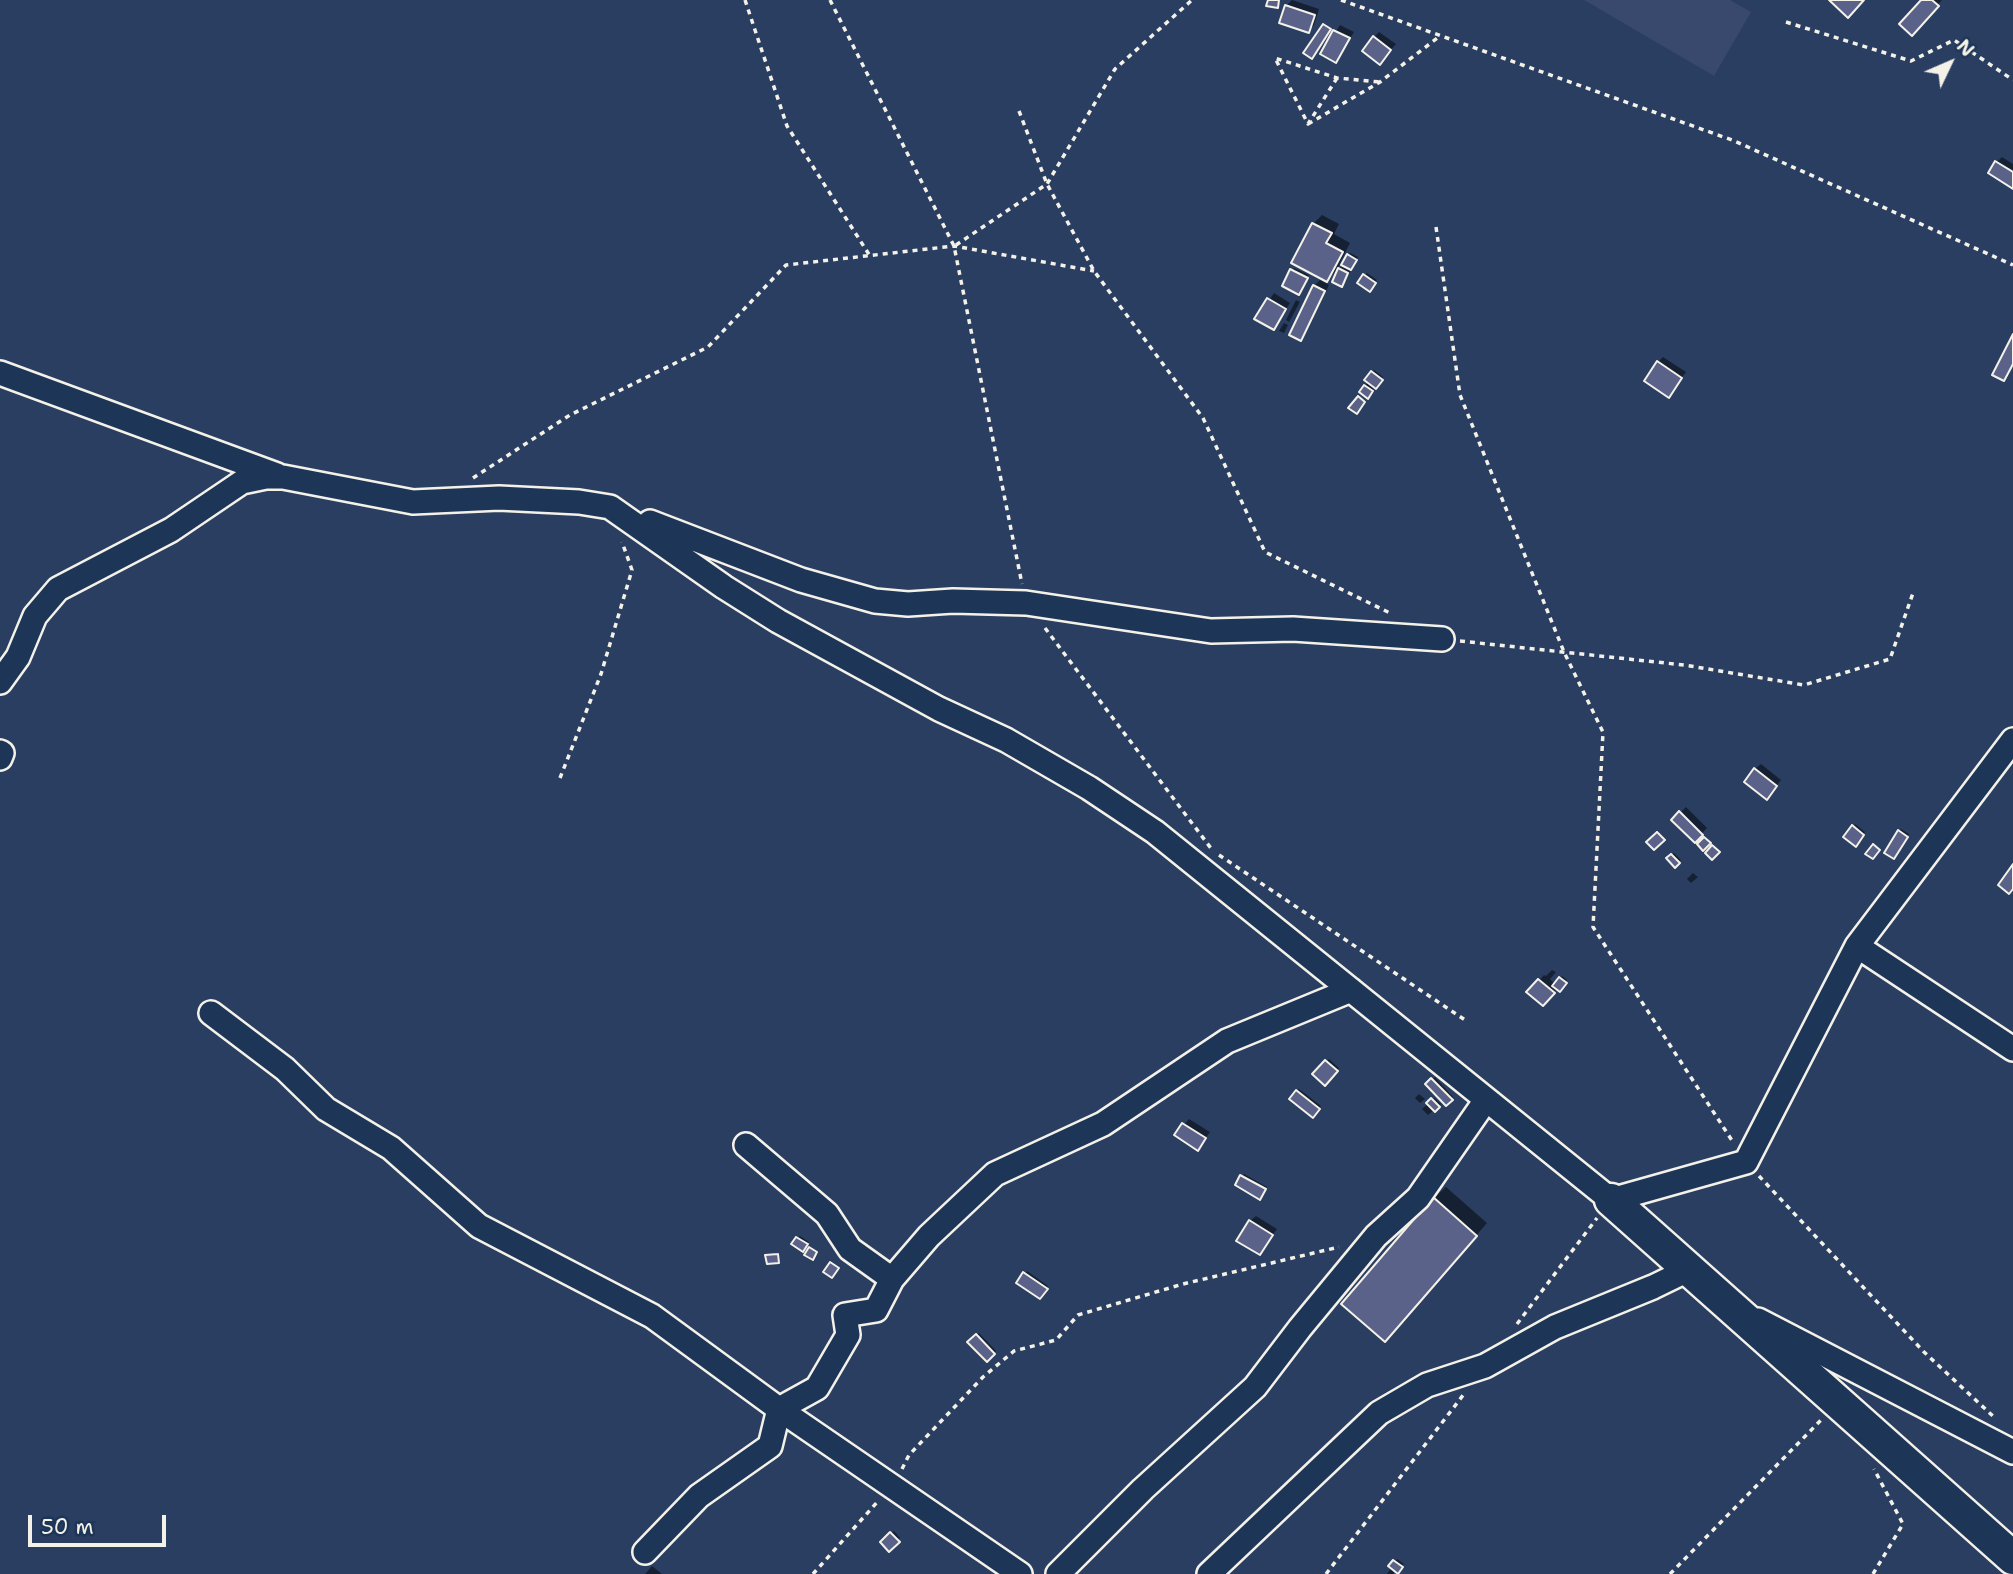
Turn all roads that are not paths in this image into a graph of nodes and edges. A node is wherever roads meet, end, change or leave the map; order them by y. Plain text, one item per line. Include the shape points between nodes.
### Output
1 (0, 373) edge
2 (283, 477) junction
3 (610, 507) junction
4 (1442, 639) road end
5 (0, 682) edge
6 (2013, 740) edge
7 (0, 752) edge
8 (0, 758) edge
9 (1857, 946) junction
10 (1351, 990) junction
11 (212, 1013) dead end
12 (2013, 1049) edge
13 (1486, 1100) junction
14 (746, 1145) dead end
15 (1611, 1200) junction
16 (1690, 1269) junction
17 (891, 1279) junction
18 (1733, 1307) junction
19 (779, 1409) junction
20 (2013, 1452) edge
21 (645, 1552) dead end
22 (2013, 1558) edge
23 (1020, 1574) edge
24 (1058, 1574) edge
25 (1209, 1574) edge

1 - 2 street
2 - 3 street via 413,502 499,498
2 - 5 street via 242,482 171,530 58,589 35,616 18,657
3 - 4 street via 801,580 875,601 1026,603 1211,631 1293,629
3 - 10 street via 778,621 939,709 1006,740 1155,831
6 - 9 street
7 - 8 street
9 - 12 street
9 - 15 street via 1746,1163
10 - 13 street
10 - 17 street via 1227,1041 1103,1124 995,1174
11 - 19 street via 285,1069 326,1109 391,1148 479,1226 652,1316
13 - 15 street
13 - 24 street via 1418,1198 1376,1236 1255,1387
14 - 17 street via 827,1214 850,1249
15 - 16 street
16 - 18 street
16 - 25 street via 1555,1327 1485,1366 1427,1385 1379,1413
17 - 19 street via 876,1310 845,1315 848,1335 817,1388
18 - 20 street
18 - 22 street
19 - 21 street via 770,1446 699,1496
19 - 23 street

